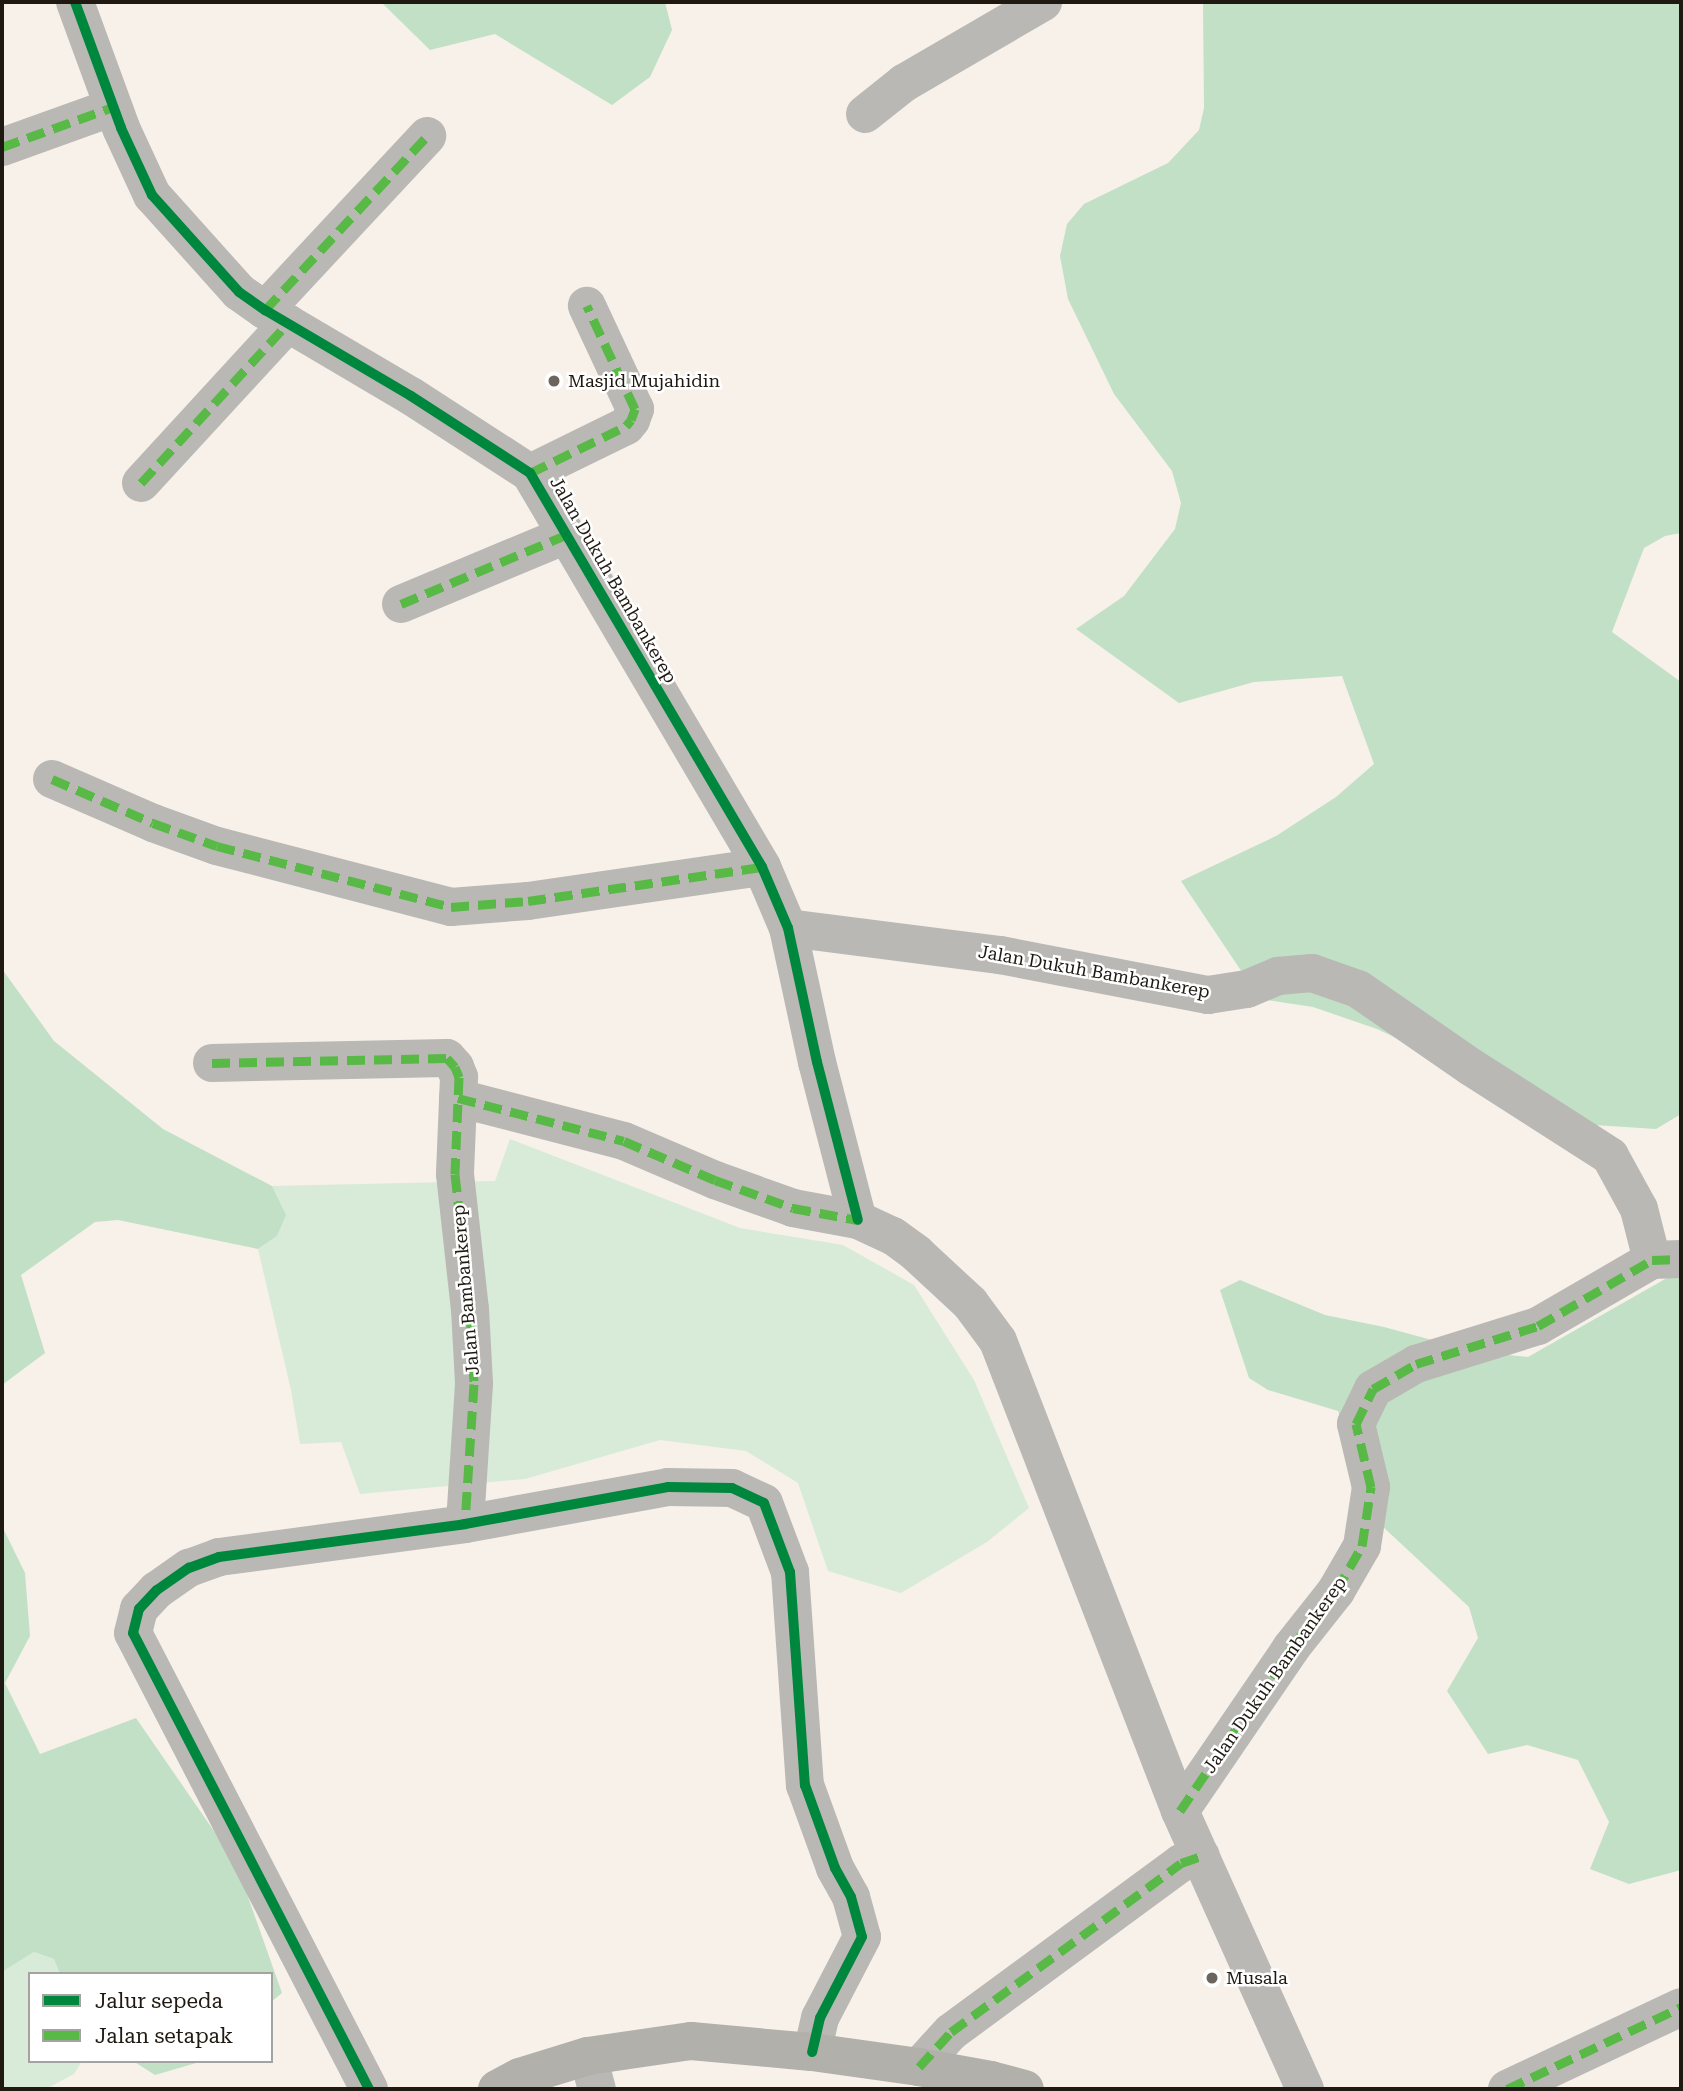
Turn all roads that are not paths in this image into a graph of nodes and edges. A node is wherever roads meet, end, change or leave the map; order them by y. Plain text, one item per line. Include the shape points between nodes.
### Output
1 (75, 2) edge
2 (1043, 2) edge
3 (113, 107) junction
4 (865, 114) dead end
5 (427, 136) dead end
6 (2, 147) edge
7 (587, 306) dead end
8 (276, 316) junction
9 (530, 473) junction
10 (141, 483) dead end
11 (566, 536) junction
12 (401, 604) dead end
13 (52, 779) dead end
14 (762, 867) junction
15 (788, 928) junction
16 (212, 1063) dead end
17 (458, 1098) junction
18 (858, 1220) junction
19 (1667, 1260) edge
20 (465, 1524) junction
21 (1181, 1811) junction
22 (1201, 1856) junction
23 (1681, 2007) edge
24 (812, 2052) junction
25 (919, 2067) junction
26 (593, 2073) edge
27 (369, 2089) edge
28 (497, 2089) edge
29 (1025, 2089) edge
30 (1305, 2089) edge
31 (1507, 2089) edge

1 - 3 street, Jalan Dukuh Bambankerep
2 - 4 street via 904,83
3 - 6 street
3 - 8 street, Jalan Dukuh Bambankerep via 152,195 239,292
5 - 8 street
7 - 9 street via 635,410 626,426
8 - 9 street, Jalan Dukuh Bambankerep
8 - 10 street
9 - 11 street, Jalan Dukuh Bambankerep
11 - 12 street
11 - 14 street, Jalan Dukuh Bambankerep
13 - 14 street via 217,846 451,906 540,900
14 - 15 street, Jalan Dukuh Bambankerep
15 - 18 street, Jalan Dukuh Bambankerep
15 - 19 street, Jalan Dukuh Bambankerep via 1000,955 1208,995 1247,989 1278,976 1312,973 1358,989 1610,1156
16 - 17 street, Jalan Bambankerep via 447,1058 459,1077
17 - 18 street via 624,1141 793,1208
17 - 20 street, Jalan Bambankerep via 455,1174 474,1384
18 - 21 street via 916,1253 970,1303 998,1341
19 - 21 street, Jalan Dukuh Bambankerep via 1538,1326 1416,1364 1373,1389 1356,1424 1371,1487 1362,1546 1336,1591 1291,1648
20 - 24 street via 668,1487 732,1488 764,1503 790,1572 805,1785 835,1868 851,1897 862,1937 820,2018
20 - 27 street via 219,1557 190,1568 157,1590 139,1609 133,1633
21 - 22 street
22 - 25 street via 1181,1863 951,2032
22 - 30 street
23 - 31 street
24 - 25 main road
24 - 26 main road via 691,2041
25 - 29 main road
26 - 28 main road via 520,2077

